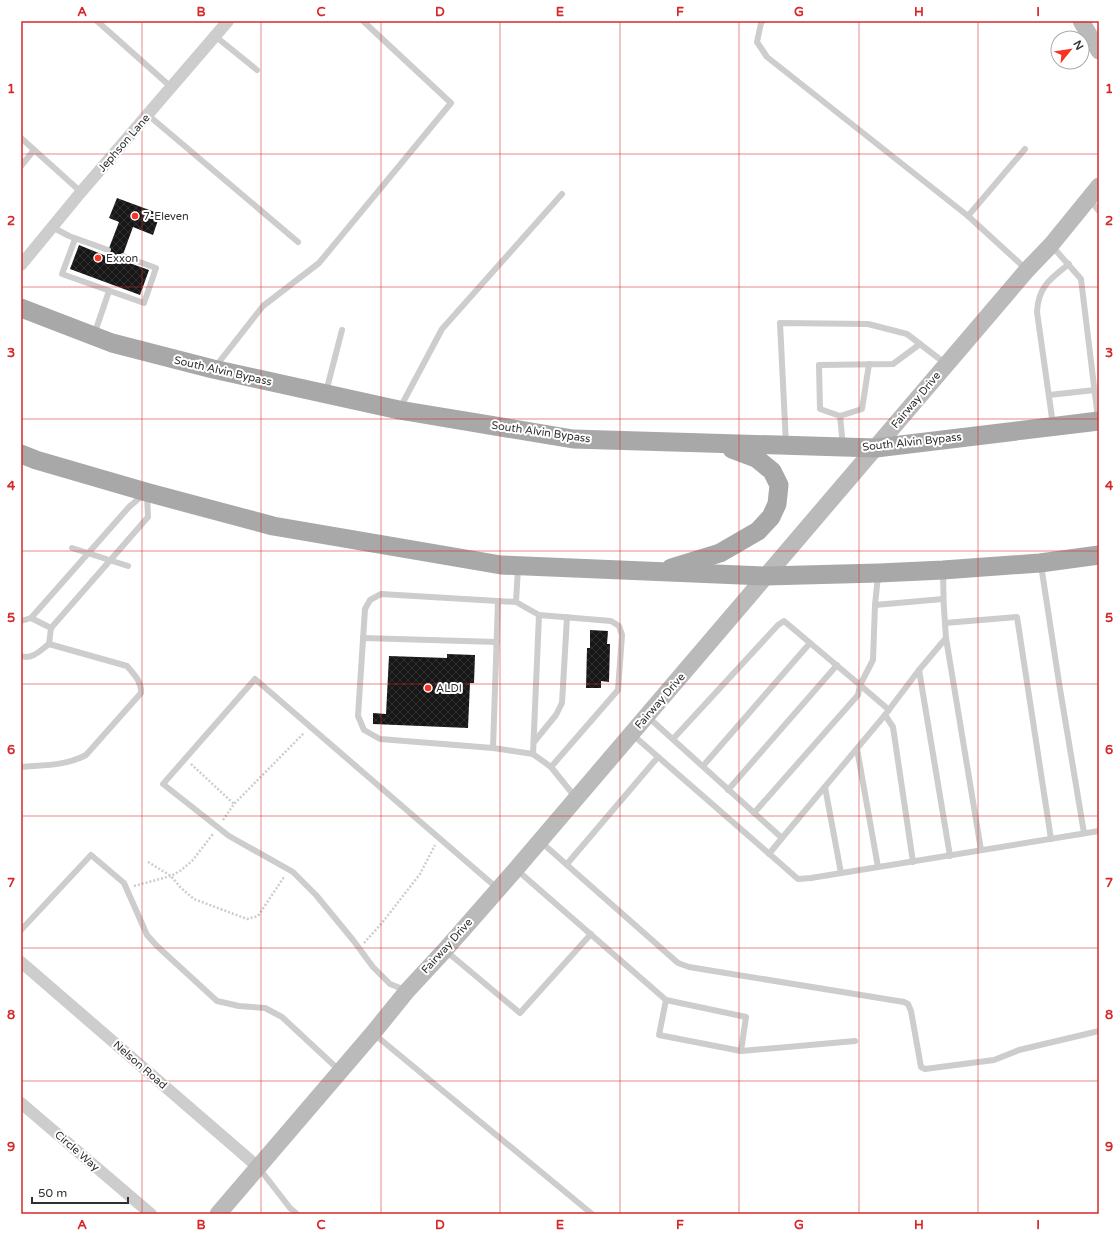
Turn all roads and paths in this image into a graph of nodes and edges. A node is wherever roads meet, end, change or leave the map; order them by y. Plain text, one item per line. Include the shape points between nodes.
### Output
1 (97, 21) edge
2 (228, 21) edge
3 (363, 21) edge
4 (763, 21) edge
5 (1080, 21) edge
6 (215, 36) junction
7 (1099, 51) edge
8 (257, 70) dead end
9 (171, 87) junction
10 (148, 115) junction
11 (21, 138) edge
12 (1025, 149) dead end
13 (34, 150) junction
14 (21, 166) edge
15 (81, 192) junction
16 (562, 194) dead end
17 (1096, 199) edge
18 (968, 216) junction
19 (52, 227) junction
20 (75, 239) junction
21 (298, 242) dead end
22 (1051, 245) junction
23 (106, 252) dead end
24 (124, 258) dead end
25 (1068, 264) junction
26 (21, 265) edge
27 (1027, 270) junction
28 (84, 274) dead end
29 (97, 278) dead end
30 (82, 281) junction
31 (94, 285) junction
32 (113, 289) junction
33 (21, 308) edge
34 (342, 330) dead end
35 (94, 336) junction
36 (920, 344) junction
37 (869, 364) junction
38 (946, 365) junction
39 (213, 369) junction
40 (1095, 390) junction
41 (326, 394) junction
42 (1049, 395) junction
43 (399, 410) junction
44 (840, 416) junction
45 (1099, 421) edge
46 (1053, 426) junction
47 (718, 443) junction
48 (786, 446) junction
49 (843, 447) junction
50 (876, 448) junction
51 (21, 454) edge
52 (146, 492) junction
53 (72, 548) dead end
54 (89, 554) junction
55 (1099, 555) edge
56 (110, 561) junction
57 (1040, 563) junction
58 (128, 566) dead end
59 (518, 566) junction
60 (943, 570) junction
61 (656, 572) junction
62 (879, 573) junction
63 (766, 576) junction
64 (942, 600) junction
65 (498, 601) junction
66 (516, 602) junction
67 (876, 605) junction
68 (539, 615) junction
69 (567, 617) junction
70 (31, 618) junction
71 (21, 621) edge
72 (945, 622) junction
73 (51, 628) junction
74 (363, 638) junction
75 (946, 638) junction
76 (497, 642) junction
77 (810, 643) junction
78 (49, 644) junction
79 (21, 656) edge
80 (837, 665) junction
81 (920, 670) junction
82 (860, 685) junction
83 (887, 713) junction
84 (647, 716) junction
85 (310, 727) junction
86 (632, 734) junction
87 (673, 740) junction
88 (534, 742) junction
89 (493, 748) junction
90 (857, 748) junction
91 (533, 754) junction
92 (658, 756) junction
93 (185, 759) junction
94 (703, 766) junction
95 (21, 767) edge
96 (551, 767) junction
97 (825, 786) junction
98 (728, 790) junction
99 (577, 798) junction
100 (234, 804) junction
101 (754, 813) junction
102 (219, 827) junction
103 (1099, 831) edge
104 (1084, 834) junction
105 (439, 838) junction
106 (782, 838) junction
107 (1051, 839) junction
108 (540, 841) junction
109 (981, 850) junction
110 (769, 854) junction
111 (950, 856) junction
112 (148, 862) dead end
113 (913, 862) junction
114 (567, 864) junction
115 (878, 867) junction
116 (516, 869) junction
117 (289, 870) junction
118 (841, 873) junction
119 (171, 876) junction
120 (126, 888) junction
121 (499, 889) junction
122 (21, 930) edge
123 (591, 934) junction
124 (359, 948) junction
125 (445, 950) junction
126 (21, 962) edge
127 (407, 990) junction
128 (666, 1000) junction
129 (1099, 1031) edge
130 (373, 1032) junction
131 (855, 1041) dead end
132 (741, 1051) junction
133 (340, 1071) junction
134 (21, 1103) edge
135 (258, 1167) junction
136 (151, 1214) edge
137 (218, 1214) edge
138 (297, 1214) edge
139 (592, 1214) edge

1 - 9 lane
2 - 6 street, Jephson Lane
3 - 39 lane via 451,103 319,263 263,306
4 - 18 lane via 757,42 767,57
5 - 7 street
6 - 8 lane
6 - 9 street, Jephson Lane
9 - 10 street, Jephson Lane
10 - 15 street, Jephson Lane
10 - 21 lane
11 - 13 lane
12 - 18 lane
13 - 14 lane
13 - 15 lane
15 - 19 street, Jephson Lane
16 - 43 lane via 442,330
17 - 22 street, Fairway Drive
18 - 27 lane
19 - 20 lane
19 - 26 street, Jephson Lane
20 - 23 lane
20 - 30 lane via 62,274
22 - 25 lane
22 - 27 street, Fairway Drive
24 - 32 lane via 156,268 144,302
25 - 40 lane via 1081,279
25 - 42 lane via 1046,283 1037,301
27 - 38 street, Fairway Drive
28 - 30 lane
29 - 31 lane
30 - 31 lane
31 - 32 lane
32 - 35 lane
33 - 35 main road, South Alvin Bypass
34 - 41 lane
35 - 39 main road, South Alvin Bypass
36 - 37 lane via 893,364
36 - 38 lane
36 - 48 lane via 907,334 868,324 780,323
37 - 44 lane via 862,409
37 - 44 lane via 819,365 820,409
38 - 50 street, Fairway Drive
39 - 41 main road, South Alvin Bypass
40 - 42 lane
40 - 45 lane
41 - 43 main road, South Alvin Bypass
42 - 46 lane
43 - 47 main road, South Alvin Bypass via 574,439
44 - 49 lane
45 - 46 main road, South Alvin Bypass
46 - 50 main road, South Alvin Bypass
47 - 48 main road, South Alvin Bypass
47 - 61 main road via 756,458 772,471 779,485 777,504 771,517 758,530 720,553
48 - 49 main road, South Alvin Bypass
49 - 50 main road, South Alvin Bypass
50 - 63 street, Fairway Drive
51 - 52 main road
52 - 54 lane
52 - 56 lane via 148,516
52 - 59 main road via 273,526
53 - 54 lane
54 - 56 lane
54 - 70 lane
55 - 57 main road
56 - 58 lane
56 - 73 lane
57 - 60 main road
57 - 104 lane
59 - 61 main road
59 - 66 lane
60 - 62 main road
60 - 64 lane
61 - 63 main road
62 - 63 main road
62 - 67 lane
63 - 84 street, Fairway Drive
64 - 67 lane
64 - 72 lane
65 - 66 lane
65 - 74 lane via 381,594 370,600 365,609
65 - 76 lane
66 - 68 lane
67 - 82 lane via 873,660
68 - 69 lane
68 - 88 lane
69 - 88 lane via 562,703 556,715
69 - 96 lane via 612,621 619,626 622,635 618,690
70 - 71 lane
70 - 73 lane
72 - 75 lane
72 - 107 lane via 1017,616
73 - 78 lane
74 - 76 lane
74 - 89 lane via 358,716 364,730 380,739
75 - 81 lane
75 - 109 lane
76 - 89 lane
77 - 80 lane
77 - 87 lane via 784,621 778,625
77 - 94 lane
78 - 79 lane via 35,655 25,658
78 - 95 lane via 127,666 141,686 141,693 86,755 66,763
80 - 82 lane
80 - 98 lane
81 - 83 lane
81 - 111 lane
82 - 83 lane
82 - 101 lane via 858,695
83 - 90 lane
83 - 113 lane via 893,727
84 - 86 street, Fairway Drive
84 - 87 lane
85 - 93 lane via 254,679
85 - 100 path
85 - 105 lane
86 - 92 lane
86 - 99 street, Fairway Drive
87 - 94 lane
88 - 91 lane
89 - 91 lane
90 - 97 lane
90 - 115 lane
91 - 96 lane
92 - 110 lane
92 - 114 lane
93 - 100 path
93 - 102 lane via 164,784
94 - 98 lane
96 - 99 lane
97 - 106 lane
97 - 118 lane
98 - 101 lane
99 - 108 street, Fairway Drive
100 - 102 path
101 - 106 lane
102 - 117 lane via 229,836
102 - 119 path via 192,861
103 - 104 lane
104 - 107 lane
105 - 121 lane
105 - 124 path via 420,874
106 - 110 lane
107 - 109 lane
108 - 114 lane
108 - 116 street, Fairway Drive
109 - 111 lane
110 - 118 lane via 798,879
111 - 113 lane
112 - 119 path
113 - 115 lane
114 - 129 lane via 678,963 689,967 908,1004 921,1067 925,1069 994,1060 1020,1050
115 - 118 lane
116 - 121 street, Fairway Drive
116 - 123 lane
117 - 119 path via 258,916 247,919 194,899
117 - 124 lane via 316,895
119 - 120 path
120 - 122 lane via 124,883 91,854
120 - 133 lane via 147,935 217,1000 239,1006 265,1008 282,1017
121 - 125 street, Fairway Drive
123 - 125 lane via 520,1013
123 - 128 lane
124 - 127 lane via 390,984
125 - 127 street, Fairway Drive
126 - 135 street, Nelson Road
127 - 130 street, Fairway Drive
128 - 132 lane via 746,1017
128 - 132 lane via 659,1035
130 - 133 street, Fairway Drive
130 - 139 lane
131 - 132 lane
133 - 135 street, Fairway Drive
134 - 136 street, Circle Way
135 - 137 street, Fairway Drive
135 - 138 lane

